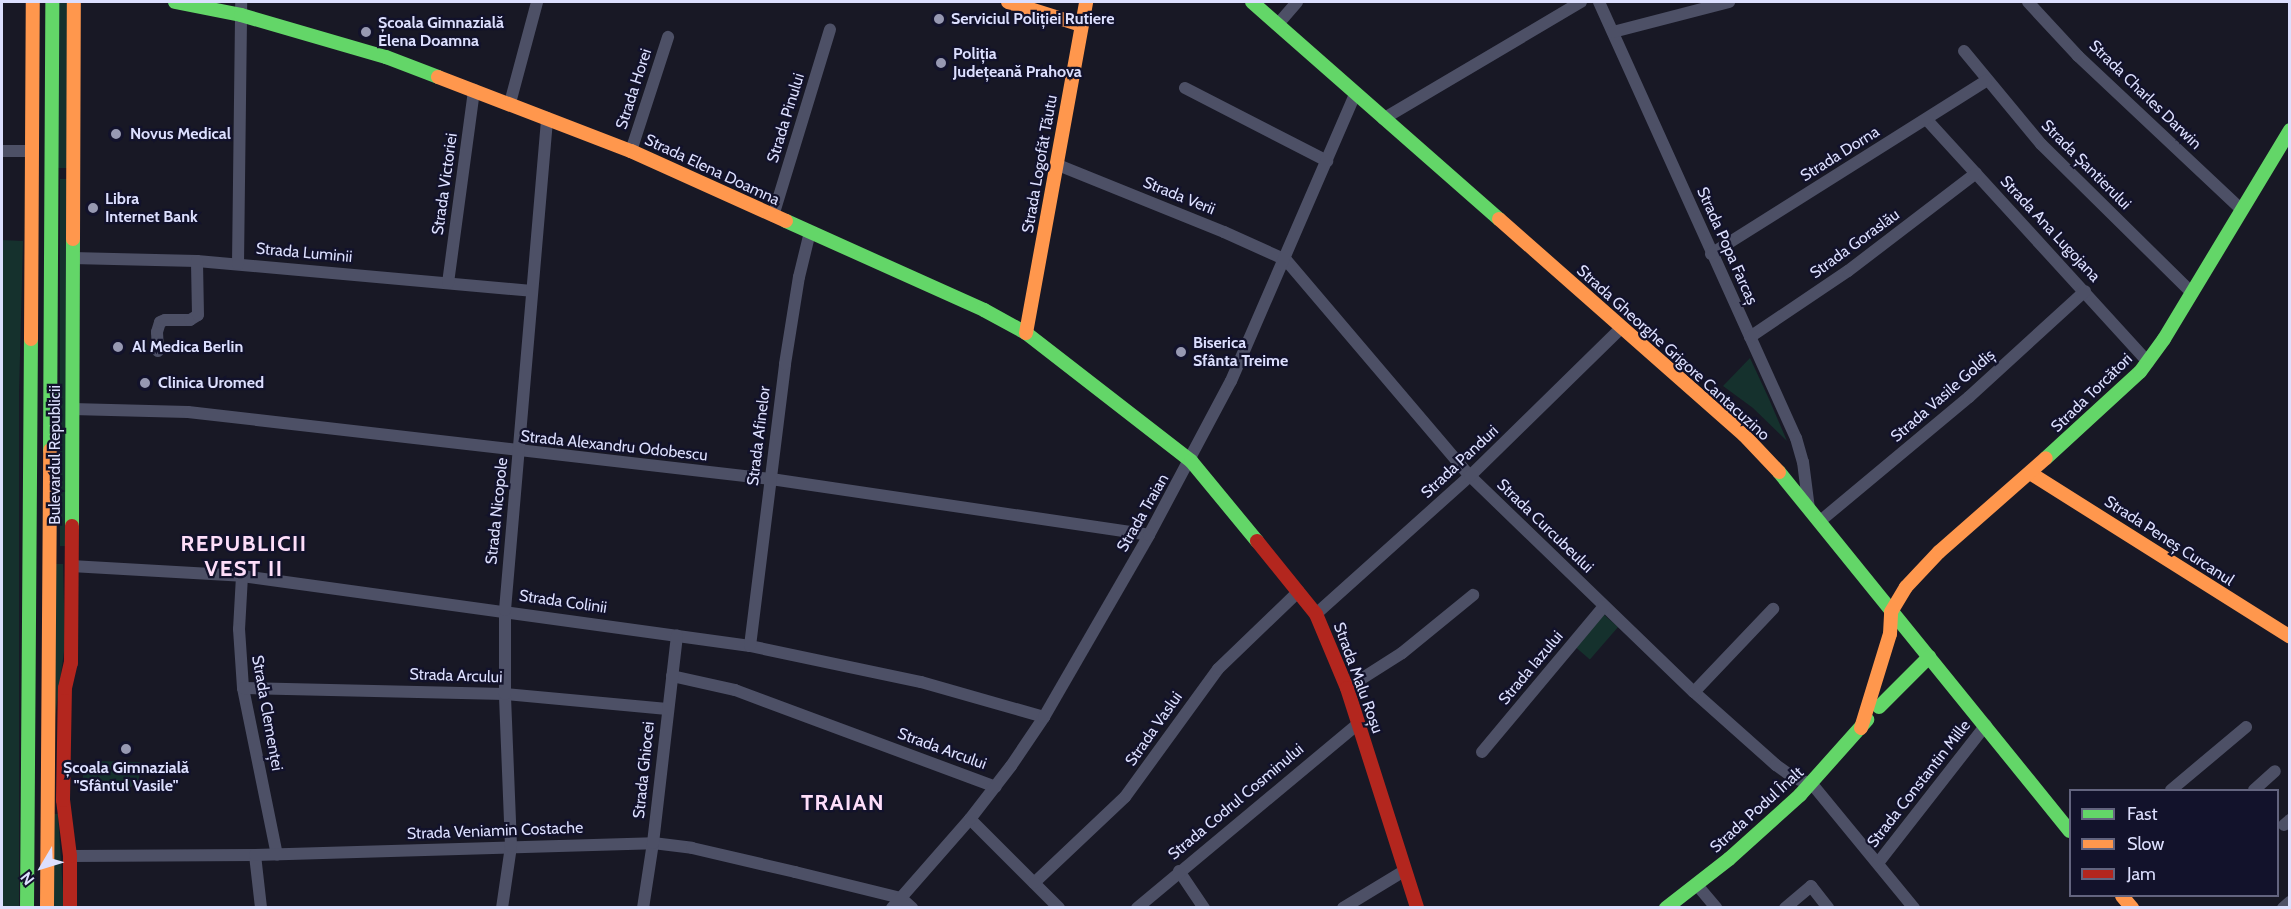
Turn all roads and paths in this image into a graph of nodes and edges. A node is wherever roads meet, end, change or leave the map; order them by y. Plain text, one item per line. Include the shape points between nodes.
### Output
1 (33, 2) edge
2 (52, 2) edge
3 (74, 2) edge
4 (174, 2) edge
5 (537, 2) edge
6 (1008, 2) edge
7 (1086, 2) edge
8 (1252, 2) edge
9 (1297, 2) edge
10 (1581, 2) edge
11 (1599, 2) edge
12 (1729, 2) edge
13 (2028, 2) edge
14 (241, 8) edge
15 (1278, 24) junction
16 (1081, 25) junction
17 (830, 29) dead end
18 (1613, 32) junction
19 (668, 37) dead end
20 (1964, 51) dead end
21 (1986, 81) junction
22 (1185, 88) dead end
23 (474, 90) junction
24 (1355, 95) junction
25 (510, 104) junction
26 (547, 118) junction
27 (1383, 119) junction
28 (1927, 120) junction
29 (2289, 130) edge
30 (2, 151) edge
31 (32, 151) junction
32 (631, 151) junction
33 (1327, 161) junction
34 (1058, 165) junction
35 (1976, 173) junction
36 (2242, 210) junction
37 (773, 216) junction
38 (810, 232) junction
39 (1711, 254) junction
40 (72, 258) junction
41 (1286, 260) junction
42 (197, 261) junction
43 (238, 264) junction
44 (448, 283) junction
45 (532, 291) junction
46 (2085, 291) junction
47 (2192, 293) junction
48 (1621, 328) junction
49 (1026, 333) junction
50 (1750, 338) junction
51 (158, 351) dead end
52 (2148, 362) junction
53 (72, 409) junction
54 (520, 452) junction
55 (1191, 461) junction
56 (2030, 472) junction
57 (1470, 476) junction
58 (771, 479) junction
59 (1809, 509) junction
60 (1819, 522) junction
61 (1149, 536) junction
62 (71, 566) junction
63 (242, 576) junction
64 (1299, 591) junction
65 (1473, 595) dead end
66 (1604, 606) junction
67 (1773, 609) dead end
68 (505, 610) junction
69 (1891, 612) junction
70 (1316, 614) junction
71 (676, 635) junction
72 (2289, 637) edge
73 (750, 646) junction
74 (1929, 657) junction
75 (672, 676) junction
76 (243, 688) junction
77 (1347, 688) junction
78 (1694, 692) junction
79 (505, 694) junction
80 (1879, 707) junction
81 (667, 709) junction
82 (1044, 717) junction
83 (1358, 724) junction
84 (1986, 725) junction
85 (2246, 727) dead end
86 (1861, 728) junction
87 (1482, 752) dead end
88 (2275, 771) dead end
89 (1812, 784) junction
90 (996, 787) junction
91 (2172, 789) edge
92 (2255, 789) edge
93 (970, 819) junction
94 (2069, 830) edge
95 (653, 843) junction
96 (511, 846) junction
97 (255, 855) junction
98 (278, 855) junction
99 (70, 856) junction
100 (1878, 863) junction
101 (1179, 871) junction
102 (1404, 871) junction
103 (1034, 883) junction
104 (1697, 885) junction
105 (2289, 902) edge
106 (897, 903) edge
107 (27, 908) edge
108 (47, 908) edge
109 (70, 908) edge
110 (261, 908) edge
111 (502, 908) edge
112 (643, 908) edge
113 (912, 908) edge
114 (1059, 908) edge
115 (1137, 908) edge
116 (1204, 908) edge
117 (1343, 908) edge
118 (1417, 908) edge
119 (1666, 908) edge
120 (1716, 908) edge
121 (1785, 908) edge
122 (1828, 908) edge
123 (1914, 908) edge
124 (2283, 908) edge

1 - 31 main road, Bulevardul Republicii
2 - 108 main road, Bulevardul Republicii
3 - 40 main road, Bulevardul Republicii
4 - 14 main road, Strada Elena Doamna
5 - 25 street
6 - 16 main road
7 - 16 main road, Strada Logofăt Tăutu
8 - 15 main road, Strada Gheorghe Grigore Cantacuzino
9 - 15 street
10 - 27 street
11 - 18 street, Strada Popa Farcaș
12 - 18 street
13 - 36 street, Strada Charles Darwin via 2093,70
14 - 23 main road, Strada Elena Doamna
14 - 43 street
15 - 24 main road, Strada Gheorghe Grigore Cantacuzino
16 - 34 main road, Strada Logofăt Tăutu
17 - 37 street, Strada Pinului
18 - 39 street, Strada Popa Farcaș
19 - 32 street, Strada Horei
20 - 21 street, Strada Șantierului
21 - 28 street, Strada Dorna
21 - 47 street, Strada Șantierului via 2041,144
22 - 33 street
23 - 25 main road, Strada Elena Doamna
23 - 44 street, Strada Victoriei
24 - 27 main road, Strada Gheorghe Grigore Cantacuzino
24 - 33 street, Strada Traian
25 - 26 main road, Strada Elena Doamna
26 - 32 main road, Strada Elena Doamna
26 - 45 street, Strada Nicopole
27 - 48 main road, Strada Gheorghe Grigore Cantacuzino
28 - 35 street, Strada Ana Lugojana
28 - 39 street, Strada Dorna
29 - 36 main road, Strada Torcători
30 - 31 street
31 - 107 main road, Bulevardul Republicii
32 - 37 main road, Strada Elena Doamna
33 - 41 street, Strada Traian
34 - 41 street, Strada Verii
34 - 49 main road, Strada Logofăt Tăutu
35 - 46 street, Strada Ana Lugojana
35 - 50 street, Strada Goraslău via 1857,265
36 - 47 main road, Strada Torcători
37 - 38 main road, Strada Elena Doamna
38 - 49 main road, Strada Elena Doamna via 935,287
38 - 58 street, Strada Afinelor via 785,364
39 - 50 street, Strada Popa Farcaș
40 - 42 street, Strada Luminii
40 - 53 main road, Bulevardul Republicii
41 - 55 street, Strada Traian
41 - 57 street, Strada Curcubeului
42 - 43 street, Strada Luminii
42 - 51 street via 198,315 190,320 160,322
43 - 44 street, Strada Luminii
44 - 45 street, Strada Luminii
45 - 54 street, Strada Nicopole
46 - 52 street, Strada Ana Lugojana
46 - 60 street, Strada Vasile Goldiș via 1969,397
47 - 52 main road, Strada Torcători
48 - 57 street, Strada Panduri
48 - 59 main road, Strada Gheorghe Grigore Cantacuzino via 1744,435
49 - 55 main road, Strada Elena Doamna
50 - 59 street, Strada Popa Farcaș via 1796,438
52 - 56 main road, Strada Torcători via 2111,401
53 - 54 street, Strada Alexandru Odobescu via 188,412
53 - 62 main road, Bulevardul Republicii
54 - 58 street, Strada Alexandru Odobescu
54 - 68 street, Strada Nicopole
55 - 61 street, Strada Traian
55 - 64 main road, Strada Malu Roșu
56 - 69 main road, Strada Torcători via 1919,572
56 - 72 main road, Strada Peneș Curcanul
57 - 66 street, Strada Curcubeului
57 - 70 street, Strada Panduri
58 - 61 street, Strada Alexandru Odobescu
58 - 73 street, Strada Afinelor
59 - 60 main road, Strada Gheorghe Grigore Cantacuzino
60 - 69 main road, Strada Gheorghe Grigore Cantacuzino
61 - 82 street, Strada Traian
62 - 63 street, Strada Colinii
62 - 99 main road, Bulevardul Republicii via 71,663 65,688 63,800
63 - 68 street, Strada Colinii
63 - 76 street, Strada Clemenței via 239,629
64 - 70 main road, Strada Malu Roșu
64 - 103 street, Strada Vaslui via 1218,669 1125,797
65 - 77 street via 1401,653
66 - 78 street, Strada Curcubeului
66 - 87 street, Strada Iazului
67 - 78 street
68 - 71 street, Strada Colinii
68 - 79 street, Strada Nicopole
69 - 74 main road, Strada Gheorghe Grigore Cantacuzino
69 - 80 main road, Strada Podul Înalt via 1900,633 1900,646
69 - 86 main road, Strada Podul Înalt via 1890,634
70 - 77 main road, Strada Malu Roșu
71 - 73 street, Strada Colinii
71 - 75 street, Strada Ghiocei
73 - 82 street, Strada Colinii via 921,682
74 - 80 main road
74 - 84 main road, Strada Gheorghe Grigore Cantacuzino
75 - 81 street, Strada Ghiocei
75 - 90 street, Strada Arcului via 735,690
76 - 79 street, Strada Arcului
76 - 98 street, Strada Clemenței
77 - 83 main road, Strada Malu Roșu
78 - 89 street, Strada Curcubeului via 1786,773
79 - 81 street, Strada Arcului
79 - 96 street, Strada Nicopole
80 - 86 main road, Strada Podul Înalt
81 - 95 street, Strada Ghiocei
82 - 90 street, Strada Traian
83 - 101 street, Strada Codrul Cosminului
83 - 102 main road, Strada Malu Roșu
84 - 94 main road, Strada Gheorghe Grigore Cantacuzino
84 - 100 street, Strada Constantin Mille
85 - 91 street
86 - 89 main road, Strada Podul Înalt
88 - 92 street
89 - 100 street
89 - 104 main road, Strada Podul Înalt
90 - 93 street, Strada Traian
93 - 103 street
93 - 106 street, Strada Traian
95 - 96 street, Strada Veniamin Costache
95 - 106 street, Strada Veniamin Costache via 692,848
95 - 112 street, Strada Ghiocei
96 - 98 street, Strada Veniamin Costache
96 - 111 street, Strada Nicopole
97 - 98 street, Strada Veniamin Costache
97 - 99 street, Strada Veniamin Costache
97 - 110 street
99 - 109 main road, Bulevardul Republicii
100 - 123 street
101 - 115 street, Strada Codrul Cosminului
101 - 116 street
102 - 117 street
102 - 118 main road, Strada Malu Roșu
103 - 114 street
104 - 119 main road, Strada Podul Înalt
104 - 120 street
105 - 124 street
106 - 113 street, Strada Veniamin Costache
121 - 122 street via 1811,886

